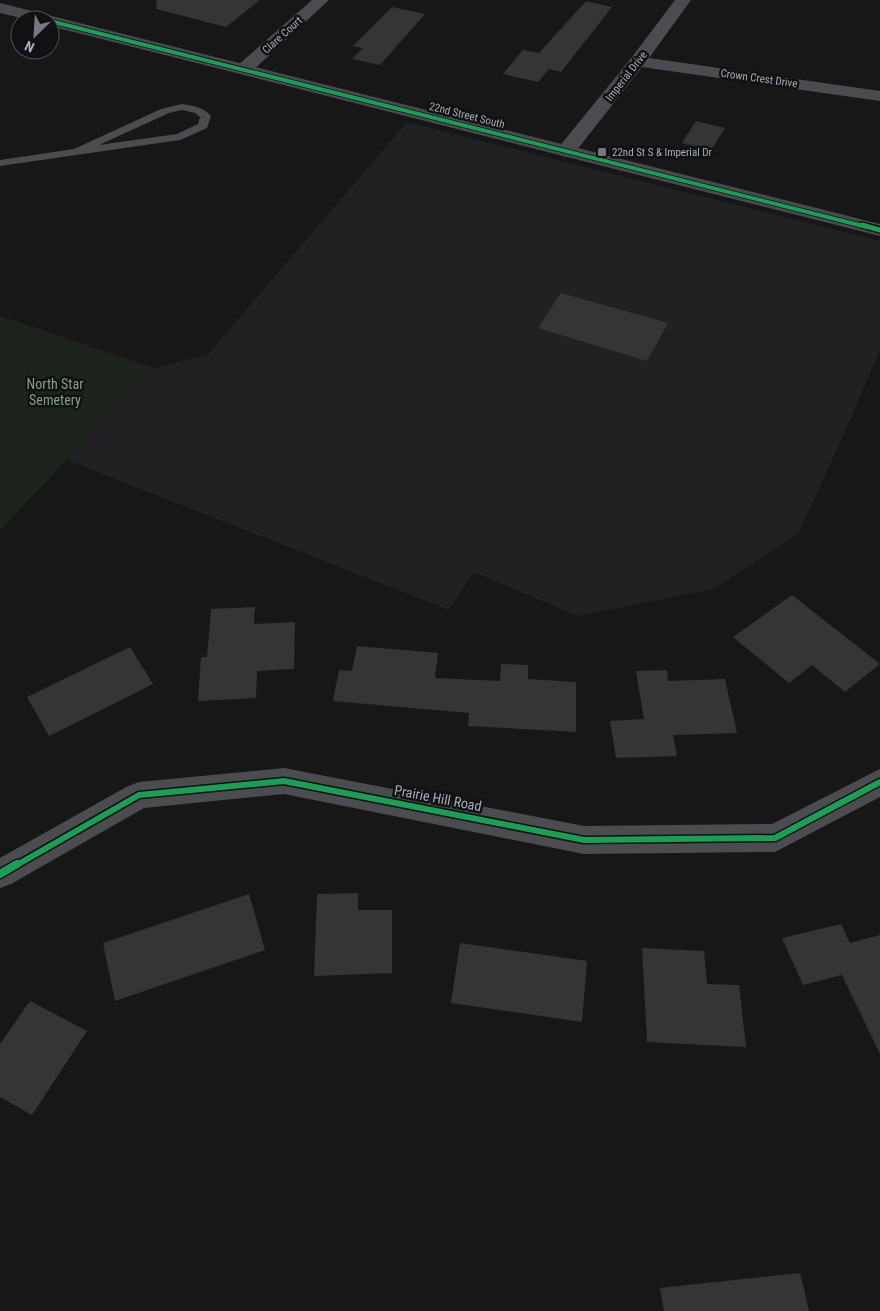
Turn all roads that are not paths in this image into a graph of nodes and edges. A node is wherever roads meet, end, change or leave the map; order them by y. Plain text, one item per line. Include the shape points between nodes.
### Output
1 (321, 0) edge
2 (683, 0) edge
3 (60, 23) edge
4 (638, 61) junction
5 (244, 69) junction
6 (880, 96) edge
7 (78, 151) junction
8 (566, 151) junction
9 (0, 162) edge
10 (880, 230) edge
11 (880, 782) edge
12 (0, 874) edge

1 - 5 street, Clare Court
2 - 4 street, Imperial Drive
3 - 5 street, 22nd Street South
4 - 6 street, Crown Crest Drive
4 - 8 street, Imperial Drive
5 - 8 street, 22nd Street South
7 - 7 lane via 165,111 182,107 198,110 206,116 203,126 180,137
7 - 9 lane
8 - 10 street, 22nd Street South
11 - 12 street, Prairie Hill Road via 775,838 584,840 284,781 138,795

